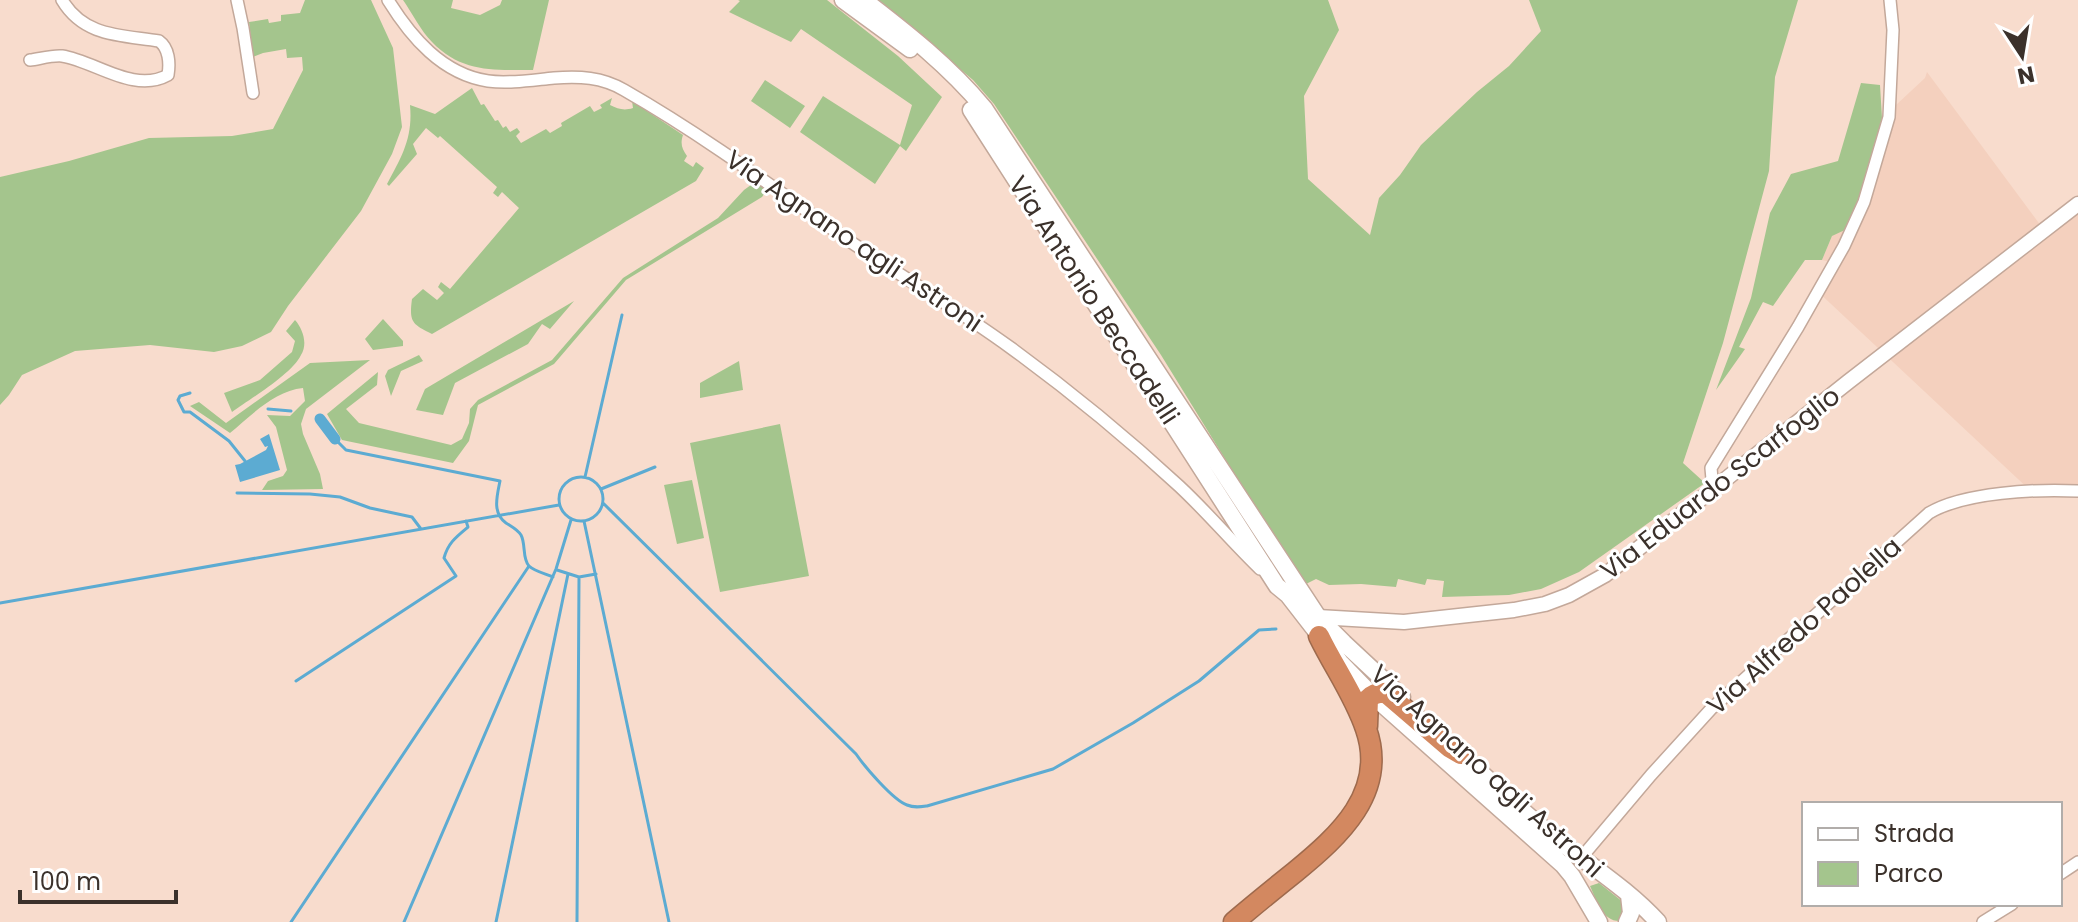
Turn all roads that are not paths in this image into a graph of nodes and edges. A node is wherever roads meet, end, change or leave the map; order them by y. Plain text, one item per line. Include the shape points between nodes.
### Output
1 (62, 0) edge
2 (237, 0) edge
3 (388, 0) edge
4 (843, 0) edge
5 (864, 0) edge
6 (1890, 0) edge
7 (30, 60) dead end
8 (253, 93) dead end
9 (2078, 204) edge
10 (1713, 490) junction
11 (2078, 491) edge
12 (1218, 524) junction
13 (1250, 543) junction
14 (1296, 583) junction
15 (1277, 586) junction
16 (1353, 619) junction
17 (1315, 626) junction
18 (1344, 643) junction
19 (1372, 695) junction
20 (1367, 731) junction
21 (1461, 754) junction
22 (1581, 858) junction
23 (1609, 879) junction
24 (1581, 890) junction
25 (1629, 895) junction
26 (2009, 906) edge
27 (1234, 922) edge
28 (1602, 922) edge
29 (1627, 922) edge
30 (1658, 922) edge
31 (1983, 922) edge

1 - 7 street via 78,21 96,29 165,45 168,75 141,80 61,56
2 - 8 street
3 - 12 street, Via Agnano agli Astroni via 413,36 458,71 490,81 595,78 711,144 1008,346 1141,452
4 - 13 main road, Via Antonio Beccadelli via 935,70 977,117
5 - 14 main road, Via Antonio Beccadelli via 941,62 984,108
6 - 10 street via 1889,117 1864,202 1798,327 1711,468
9 - 10 street, Via Eduardo Scarfoglio
10 - 16 street, Via Eduardo Scarfoglio via 1605,575 1557,600 1410,621
11 - 22 street, Via Alfredo Paolella via 1952,502 1929,513 1711,709
12 - 13 street
12 - 15 street, Via Agnano agli Astroni
13 - 14 street
13 - 15 main road, Via Antonio Beccadelli
14 - 17 main road, Via Antonio Beccadelli
15 - 17 main road, Via Antonio Beccadelli
16 - 17 street, Via Eduardo Scarfoglio
16 - 18 street via 1341,630
17 - 18 main road, Via Agnano agli Astroni
17 - 19 main road, Via Agnano agli Astroni
17 - 20 highway
18 - 21 main road, Via Agnano agli Astroni
19 - 20 highway via 1366,705
19 - 21 highway via 1386,693
19 - 24 main road, Via Agnano agli Astroni via 1550,852
20 - 27 highway via 1371,764 1359,807 1324,848
21 - 22 main road, Via Agnano agli Astroni
22 - 23 main road, Via Agnano agli Astroni
23 - 24 main road via 1595,878
23 - 25 main road, Via Agnano agli Astroni
24 - 28 main road, Via Agnano agli Astroni
25 - 29 main road
25 - 30 main road, Via Agnano agli Astroni
26 - 31 street

